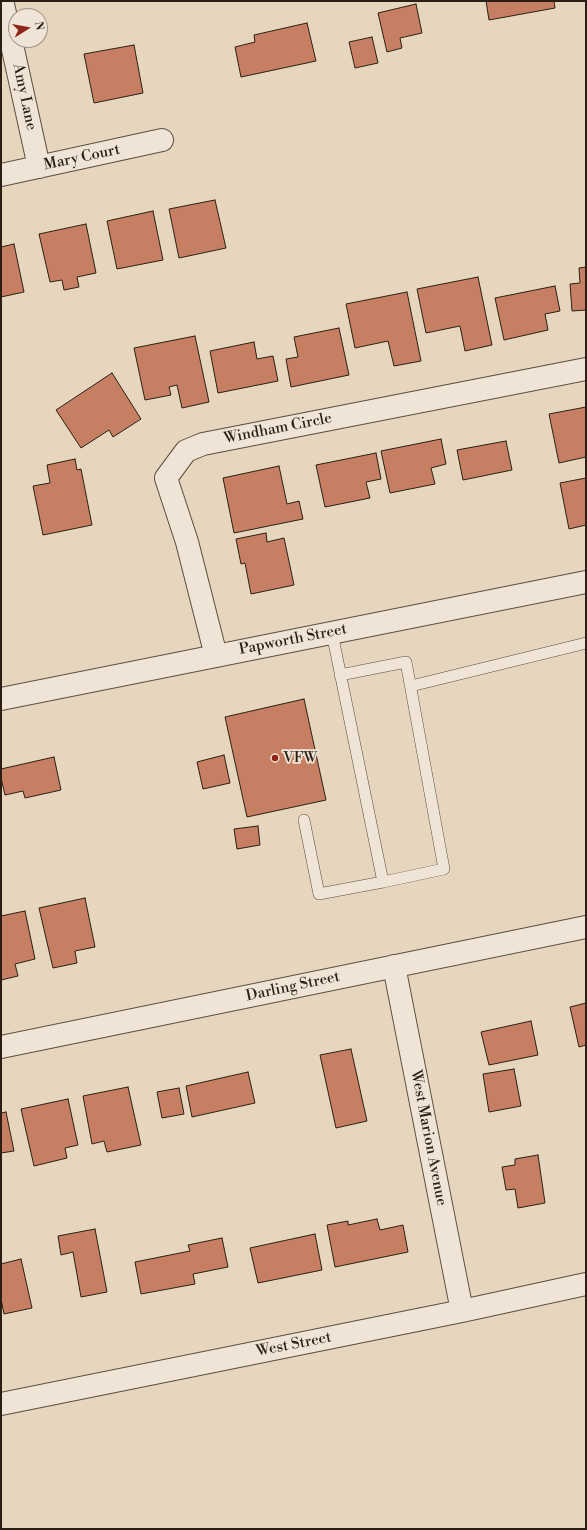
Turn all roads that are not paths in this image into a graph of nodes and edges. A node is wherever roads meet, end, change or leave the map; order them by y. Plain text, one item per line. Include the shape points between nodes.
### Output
1 (8, 3) edge
2 (162, 140) dead end
3 (39, 167) junction
4 (1, 175) edge
5 (586, 369) edge
6 (586, 582) edge
7 (332, 633) junction
8 (586, 643) edge
9 (216, 656) junction
10 (340, 675) junction
11 (411, 686) junction
12 (1, 699) edge
13 (304, 820) dead end
14 (383, 882) junction
15 (586, 927) edge
16 (394, 966) junction
17 (1, 1047) edge
18 (586, 1284) edge
19 (462, 1311) junction
20 (1, 1404) edge

1 - 3 street, Amy Lane
2 - 3 street, Mary Court
3 - 4 street, Mary Court
5 - 9 street, Windham Circle via 210,442 186,451 166,478 187,542
6 - 7 street, Papworth Street
7 - 9 street, Papworth Street
7 - 10 lane
8 - 11 lane
9 - 12 street, Papworth Street
10 - 11 lane via 406,662
10 - 14 lane
11 - 14 lane via 444,869
13 - 14 lane via 319,894
15 - 16 street, Darling Street
16 - 17 street, Darling Street
16 - 19 street, West Marion Avenue
18 - 19 street, West Street
19 - 20 street, West Street

